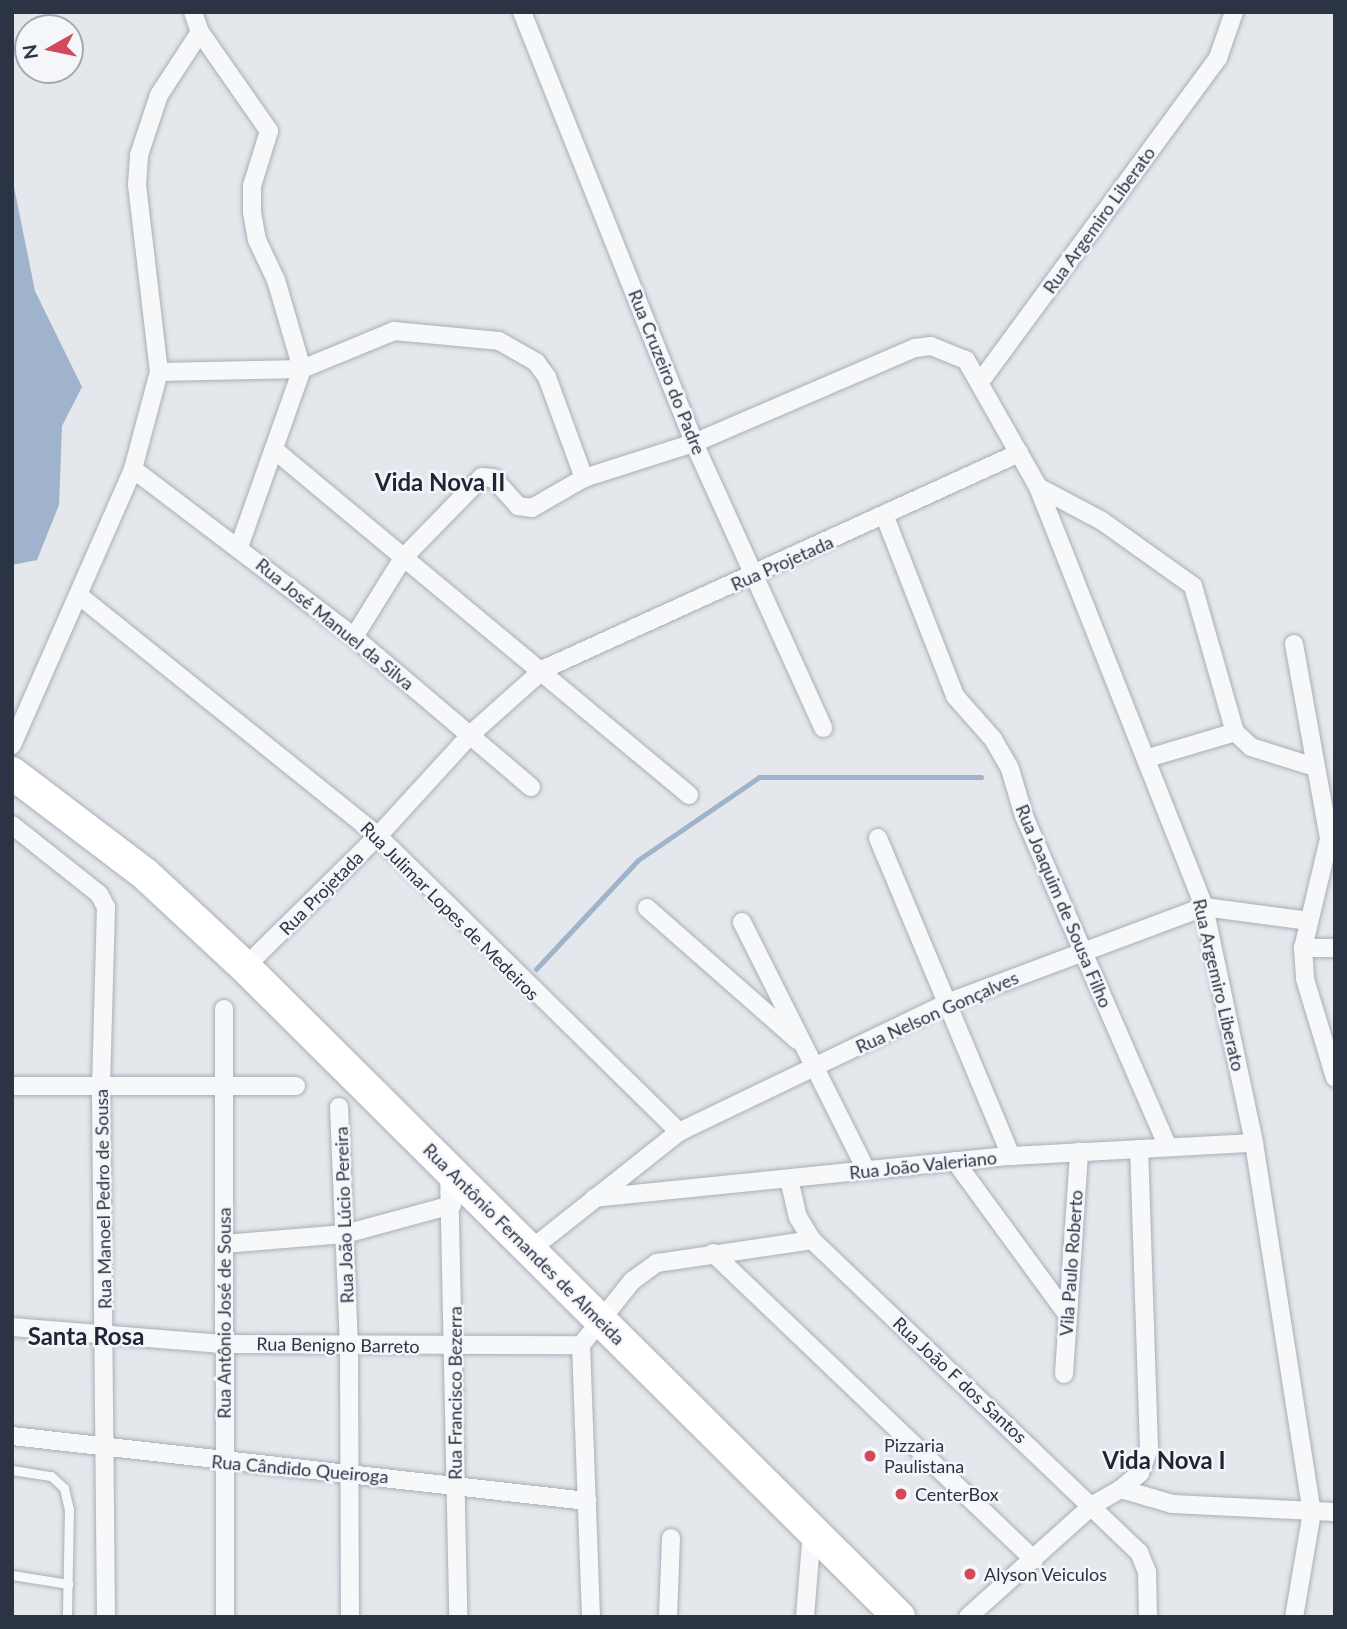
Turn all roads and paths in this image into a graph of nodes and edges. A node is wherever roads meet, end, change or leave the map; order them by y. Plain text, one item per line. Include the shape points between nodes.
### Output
1 (192, 12) edge
2 (522, 12) edge
3 (1234, 12) edge
4 (200, 32) junction
5 (302, 369) junction
6 (159, 372) junction
7 (980, 382) junction
8 (694, 443) junction
9 (277, 452) junction
10 (1019, 453) junction
11 (133, 469) junction
12 (584, 478) junction
13 (1038, 487) junction
14 (885, 517) junction
15 (239, 547) junction
16 (403, 558) junction
17 (752, 576) junction
18 (81, 597) junction
19 (354, 637) junction
20 (1294, 644) dead end
21 (544, 669) junction
22 (823, 728) dead end
23 (1235, 732) junction
24 (471, 734) junction
25 (12, 745) edge
26 (1148, 758) junction
27 (1315, 767) junction
28 (12, 773) edge
29 (531, 787) dead end
30 (689, 795) dead end
31 (12, 825) edge
32 (378, 836) junction
33 (878, 838) dead end
34 (1332, 838) edge
35 (1204, 907) junction
36 (647, 908) dead end
37 (1309, 921) junction
38 (742, 922) dead end
39 (1303, 948) junction
40 (1335, 948) edge
41 (1082, 951) junction
42 (245, 967) junction
43 (947, 1003) junction
44 (223, 1009) dead end
45 (804, 1047) junction
46 (814, 1067) junction
47 (1335, 1078) edge
48 (12, 1086) edge
49 (296, 1086) dead end
50 (100, 1089) junction
51 (223, 1089) junction
52 (339, 1107) dead end
53 (680, 1132) junction
54 (1254, 1143) junction
55 (1168, 1147) junction
56 (1139, 1149) junction
57 (1079, 1152) junction
58 (1011, 1156) junction
59 (955, 1161) junction
60 (449, 1170) junction
61 (866, 1170) junction
62 (789, 1179) junction
63 (594, 1198) junction
64 (452, 1205) junction
65 (345, 1234) junction
66 (812, 1240) junction
67 (224, 1244) junction
68 (530, 1250) junction
69 (713, 1254) junction
70 (1067, 1314) junction
71 (12, 1327) edge
72 (590, 1332) junction
73 (106, 1334) junction
74 (349, 1342) junction
75 (225, 1344) junction
76 (457, 1346) junction
77 (1064, 1374) dead end
78 (12, 1436) edge
79 (106, 1450) junction
80 (225, 1461) junction
81 (12, 1470) edge
82 (346, 1473) junction
83 (456, 1483) junction
84 (1121, 1489) junction
85 (587, 1501) junction
86 (1093, 1505) junction
87 (1311, 1512) junction
88 (1335, 1512) edge
89 (812, 1527) junction
90 (671, 1538) dead end
91 (1034, 1560) junction
92 (12, 1575) edge
93 (68, 1584) junction
94 (67, 1617) edge
95 (106, 1617) edge
96 (225, 1617) edge
97 (350, 1617) edge
98 (458, 1617) edge
99 (591, 1617) edge
100 (668, 1617) edge
101 (805, 1617) edge
102 (899, 1617) edge
103 (968, 1617) edge
104 (1148, 1617) edge
105 (1294, 1617) edge

1 - 4 street
2 - 8 street, Rua Cruzeiro do Padre
3 - 7 street, Rua Argemiro Liberato via 1218,58
4 - 5 street via 269,131 253,186 252,212 257,240 276,280
4 - 6 street via 159,95 139,155 137,185
5 - 6 street
5 - 9 street
5 - 12 street via 394,331 499,341 536,362 547,377
6 - 11 street
7 - 8 street, Rua Argemiro Liberato via 955,352 915,348
7 - 10 street, Rua Argemiro Liberato
8 - 12 street, Rua Argemiro Liberato
8 - 17 street, Rua Cruzeiro do Padre
9 - 15 street
9 - 16 street
10 - 13 street, Rua Argemiro Liberato
10 - 14 street, Rua Projetada
11 - 15 street, Rua José Manuel da Silva
11 - 18 street
12 - 16 street, Rua Argemiro Liberato via 525,508 493,478 482,477
13 - 23 street via 1102,520 1193,586
13 - 26 street, Rua Argemiro Liberato
14 - 17 street, Rua Projetada
14 - 41 street, Rua Joaquim de Sousa Filho via 950,685 1010,769 1024,816
15 - 19 street, Rua José Manuel da Silva
16 - 19 street
16 - 21 street
17 - 21 street, Rua Projetada
17 - 22 street, Rua Cruzeiro do Padre
18 - 25 street
18 - 32 street, Rua Julimar Lopes de Medeiros
19 - 24 street, Rua José Manuel da Silva
20 - 27 street
21 - 24 street, Rua Projetada
21 - 30 street
23 - 26 street
23 - 27 street via 1251,747
24 - 29 street, Rua José Manuel da Silva
24 - 32 street, Rua Projetada
26 - 35 street, Rua Argemiro Liberato
27 - 34 street
28 - 42 highway, Rua Antônio Fernandes de Almeida via 145,874
31 - 50 street, Rua Manoel Pedro de Sousa via 99,894 106,907
32 - 42 street, Rua Projetada
32 - 53 street, Rua Julimar Lopes de Medeiros
33 - 43 street
34 - 37 street
35 - 37 street, Rua Nelson Gonçalves
35 - 41 street, Rua Nelson Gonçalves
35 - 54 street, Rua Argemiro Liberato
36 - 45 street
37 - 39 street
38 - 45 street
39 - 40 street
39 - 47 street via 1305,979
41 - 43 street, Rua Nelson Gonçalves
41 - 55 street, Rua Joaquim de Sousa Filho
42 - 60 highway, Rua Antônio Fernandes de Almeida
43 - 46 street, Rua Nelson Gonçalves
43 - 58 street
44 - 51 street, Rua Antônio José de Sousa
45 - 46 street
46 - 53 street, Rua Nelson Gonçalves
46 - 61 street
48 - 50 street
49 - 51 street
50 - 51 street
50 - 73 street, Rua Manoel Pedro de Sousa
51 - 67 street, Rua Antônio José de Sousa
52 - 65 street, Rua João Lúcio Pereira
53 - 63 street, Rua Nelson Gonçalves
54 - 55 street, Rua João Valeriano
54 - 87 street, Rua Argemiro Liberato
55 - 56 street, Rua João Valeriano
56 - 57 street, Rua João Valeriano
56 - 84 street via 1149,1448 1140,1473
57 - 58 street, Rua João Valeriano
57 - 70 street, Vila Paulo Roberto
58 - 59 street, Rua João Valeriano
59 - 61 street, Rua João Valeriano
59 - 70 street
60 - 64 street, Rua Francisco Bezerra
60 - 68 highway, Rua Antônio Fernandes de Almeida
61 - 62 street, Rua João Valeriano
62 - 63 street, Rua João Valeriano
62 - 66 street, Rua João F dos Santos via 798,1217
63 - 68 street, Rua Nelson Gonçalves
64 - 65 street
64 - 76 street, Rua Francisco Bezerra
65 - 67 street
65 - 74 street, Rua João Lúcio Pereira
66 - 69 street
66 - 86 street, Rua João F dos Santos
67 - 75 street, Rua Antônio José de Sousa
68 - 72 highway, Rua Antônio Fernandes de Almeida
69 - 72 street via 657,1263 632,1281
69 - 91 street
70 - 77 street, Vila Paulo Roberto
71 - 73 street, Rua Benigno Barreto
72 - 76 street, Rua Benigno Barreto
72 - 85 street
72 - 89 highway, Rua Antônio Fernandes de Almeida
73 - 75 street, Rua Benigno Barreto
73 - 79 street, Rua Manoel Pedro de Sousa
74 - 75 street, Rua Benigno Barreto
74 - 76 street, Rua Benigno Barreto
74 - 82 street, Rua João Lúcio Pereira
75 - 80 street, Rua Antônio José de Sousa
76 - 83 street, Rua Francisco Bezerra
78 - 79 street, Rua Cândido Queiroga
79 - 80 street, Rua Cândido Queiroga
79 - 95 street, Rua Manoel Pedro de Sousa
80 - 82 street, Rua Cândido Queiroga
80 - 96 street, Rua Antônio José de Sousa
81 - 93 lane via 51,1476 64,1488
82 - 83 street, Rua Cândido Queiroga
82 - 97 street, Rua João Lúcio Pereira
83 - 85 street, Rua Cândido Queiroga
83 - 98 street, Rua Francisco Bezerra
84 - 86 street
84 - 87 street via 1172,1504
85 - 99 street
86 - 91 street
86 - 104 street, Rua João F dos Santos via 1139,1552 1147,1572
87 - 88 street
87 - 105 street, Rua Argemiro Liberato
89 - 101 street
89 - 102 highway, Rua Antônio Fernandes de Almeida
90 - 100 street
91 - 103 street
92 - 93 lane
93 - 94 lane

